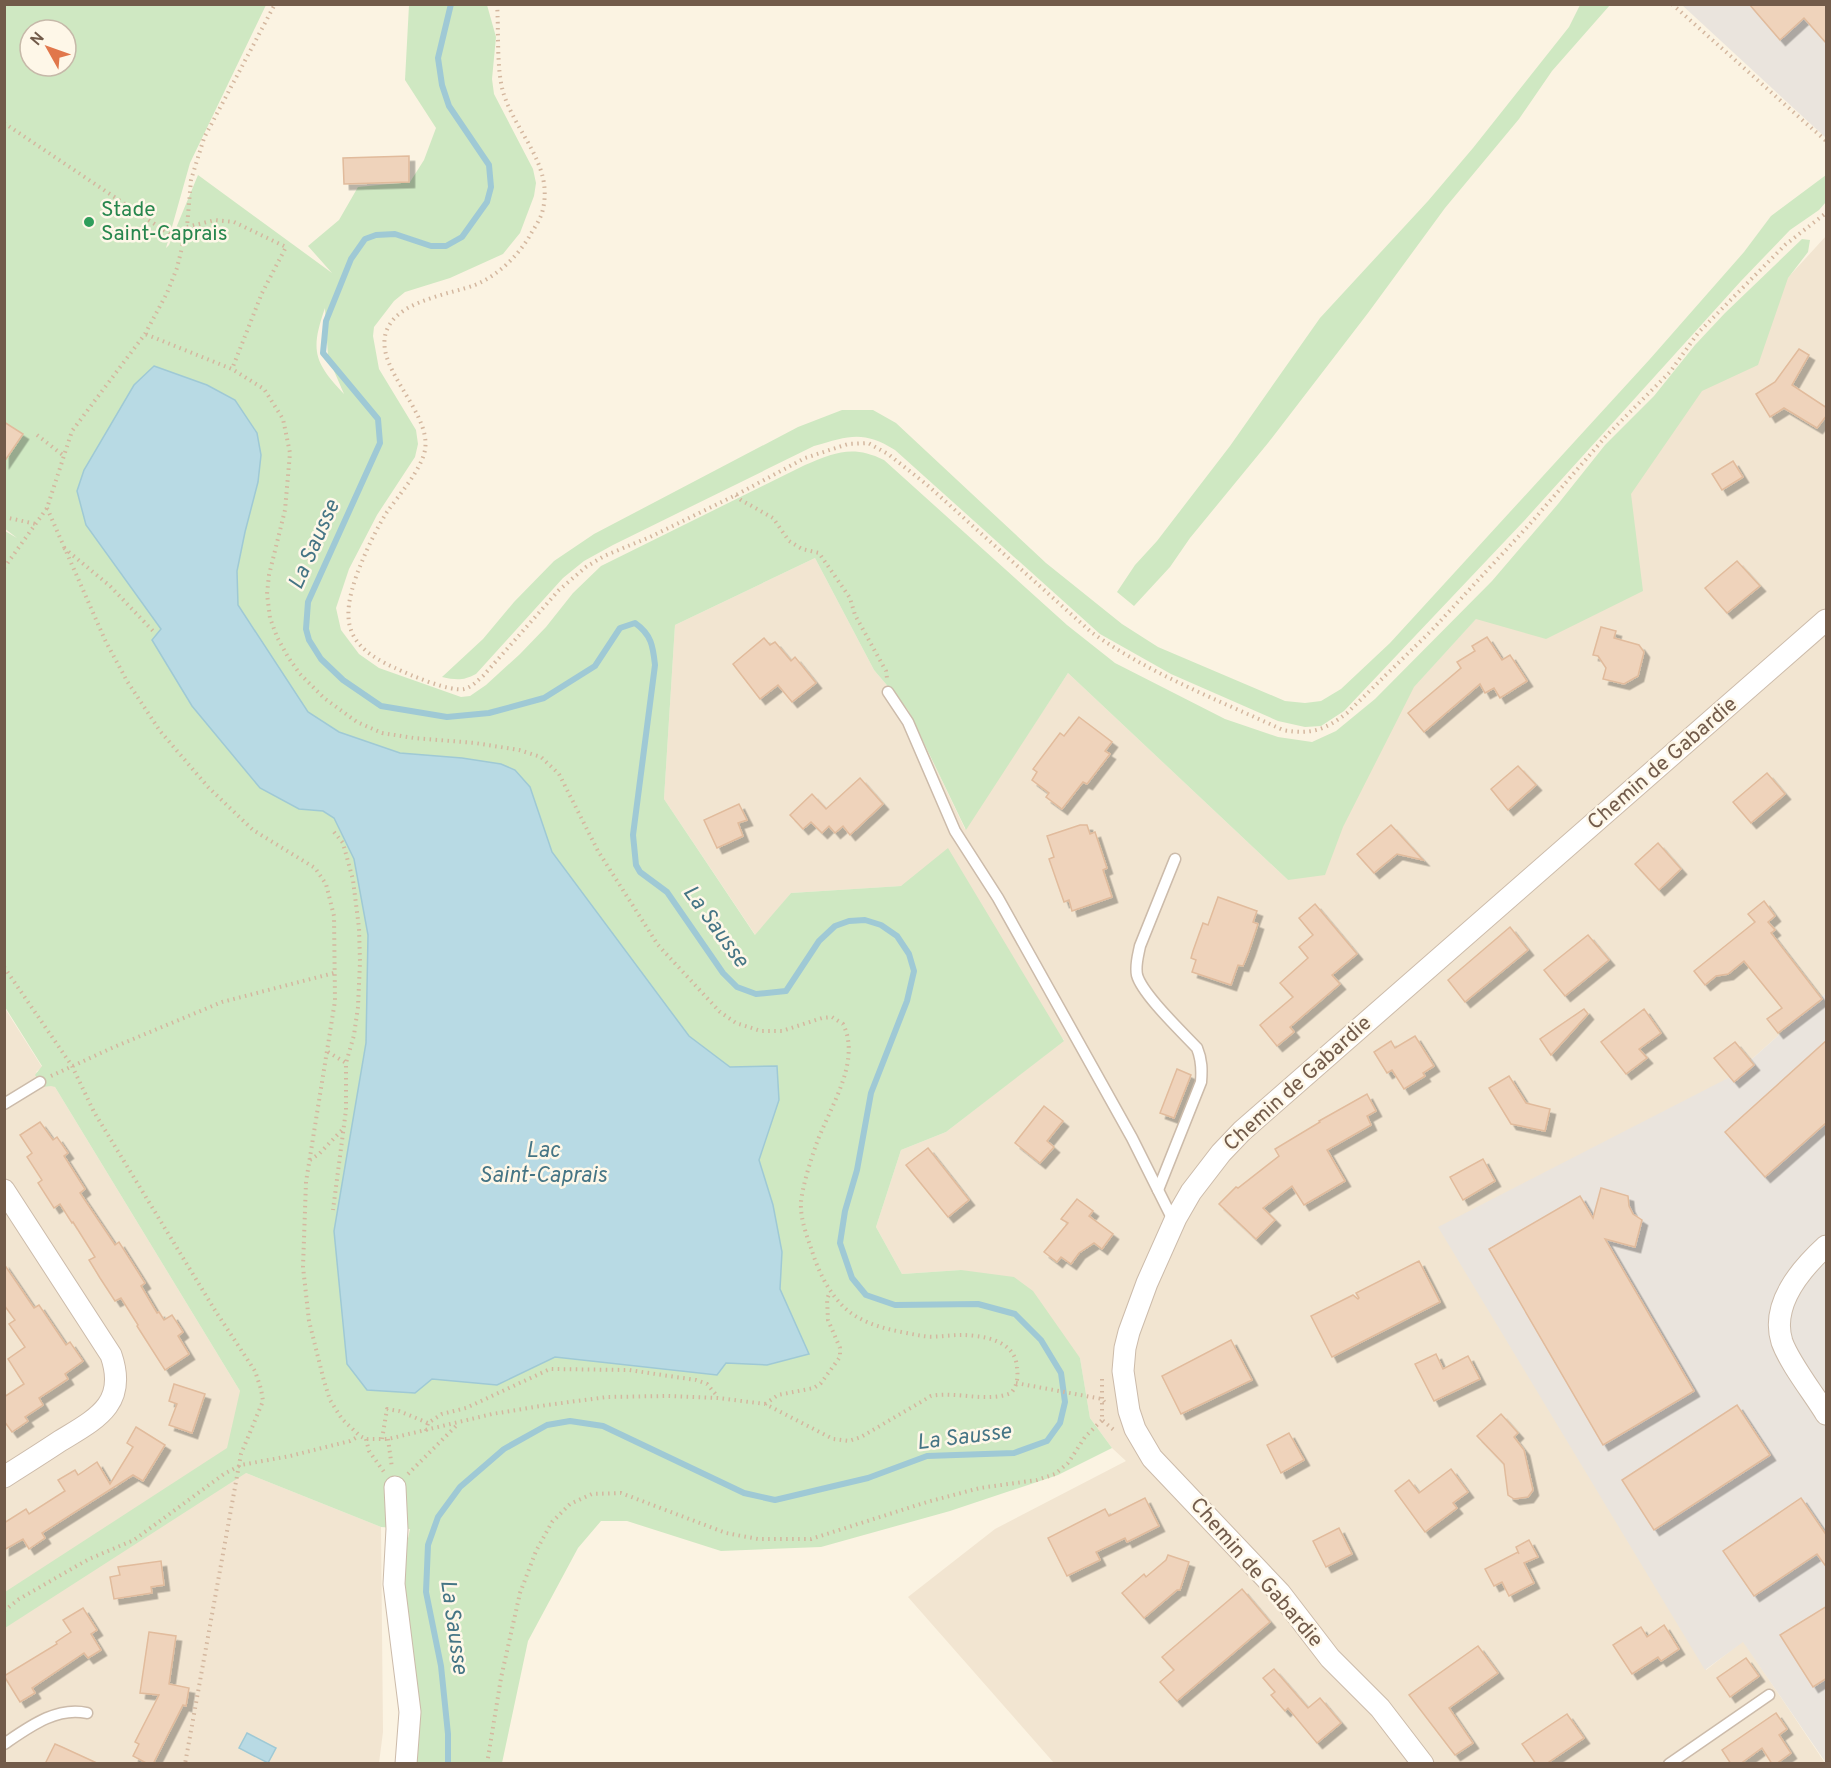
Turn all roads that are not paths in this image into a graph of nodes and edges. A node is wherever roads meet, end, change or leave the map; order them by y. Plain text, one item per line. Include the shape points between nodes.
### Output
1 (1827, 620) edge
2 (888, 692) road end
3 (1175, 859) dead end
4 (40, 1082) road end
5 (4, 1104) edge
6 (4, 1190) edge
7 (1158, 1190) junction
8 (1176, 1218) junction
9 (1827, 1246) edge
10 (1827, 1414) edge
11 (4, 1477) edge
12 (395, 1487) road end
13 (1769, 1695) dead end
14 (87, 1713) dead end
15 (4, 1744) edge
16 (405, 1764) edge
17 (1423, 1764) edge
18 (1669, 1764) edge

1 - 8 street, Chemin de Gabardie via 1242,1131 1202,1178
2 - 7 lane via 908,722 955,831 998,898
3 - 7 lane via 1140,946 1138,976 1151,997 1197,1048 1202,1068 1201,1082
4 - 5 lane
6 - 11 street via 111,1355 116,1376 114,1394 102,1413
7 - 8 lane
8 - 17 street, Chemin de Gabardie via 1147,1283 1125,1348 1125,1394 1135,1428 1152,1458 1280,1593 1330,1658 1380,1708
9 - 10 street via 1797,1275 1786,1296 1780,1329 1782,1343
12 - 16 street via 394,1584 410,1712
13 - 18 lane
14 - 15 lane via 75,1710 44,1719

